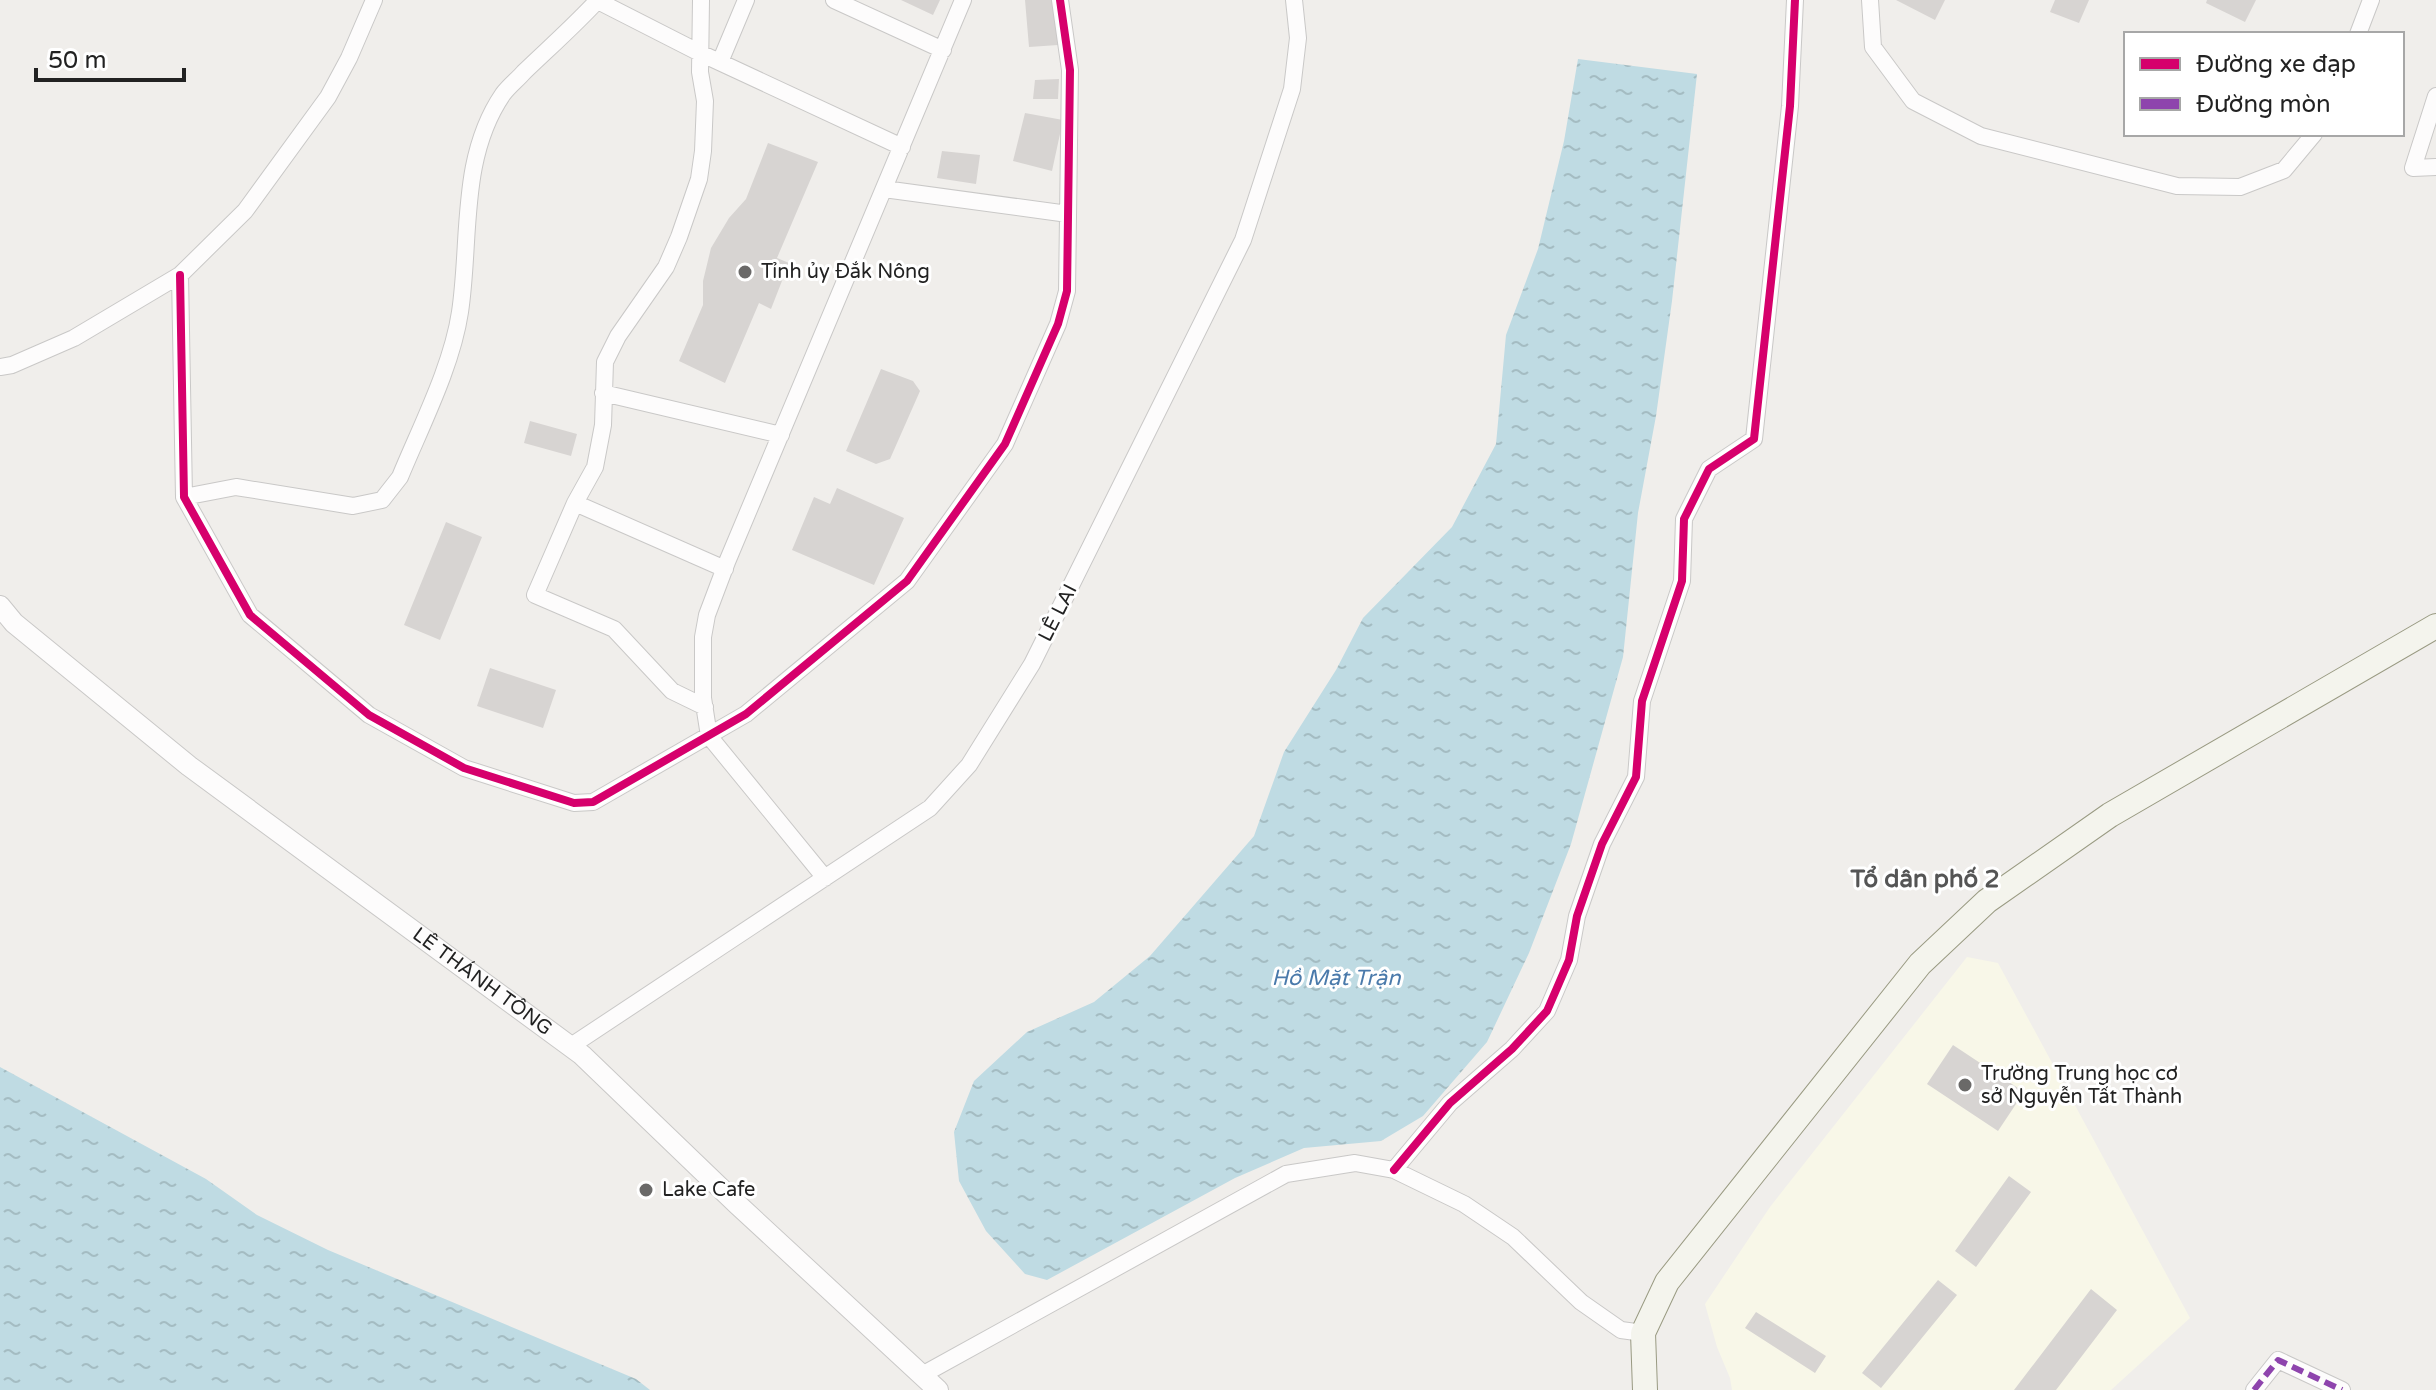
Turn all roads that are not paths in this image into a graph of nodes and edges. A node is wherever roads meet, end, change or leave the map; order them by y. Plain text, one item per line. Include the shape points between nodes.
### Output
1 (374, 0) edge
2 (701, 0) edge
3 (746, 0) edge
4 (963, 0) edge
5 (1060, 0) edge
6 (1294, 0) edge
7 (1795, 0) edge
8 (1870, 0) edge
9 (2371, 0) edge
10 (598, 1) edge
11 (840, 1) edge
12 (2359, 32) edge
13 (943, 50) junction
14 (700, 53) junction
15 (720, 62) junction
16 (2436, 96) edge
17 (2312, 136) edge
18 (902, 147) junction
19 (2436, 167) edge
20 (884, 189) junction
21 (1068, 214) junction
22 (180, 275) junction
23 (0, 367) edge
24 (603, 393) junction
25 (781, 435) junction
26 (184, 497) junction
27 (575, 503) junction
28 (725, 569) junction
29 (0, 606) edge
30 (2436, 626) edge
31 (705, 707) junction
32 (709, 736) junction
33 (825, 878) junction
34 (571, 1046) junction
35 (1394, 1170) junction
36 (1643, 1333) junction
37 (922, 1375) junction
38 (938, 1390) edge
39 (1645, 1390) edge
40 (2254, 1390) edge
41 (2342, 1390) edge

1 - 22 street via 328,97 245,211
2 - 14 street
3 - 15 street
4 - 13 street
5 - 21 street via 1070,70
6 - 33 street, LÊ LAI via 1298,38 1292,89 1243,240 1032,664 969,765 930,808
7 - 35 street via 1790,106 1754,439 1709,469 1684,519 1682,581 1642,701 1636,777 1602,844 1577,916 1569,960 1547,1011 1450,1103
8 - 17 street via 1873,47 1913,101 1981,136 2177,186 2240,187 2284,170
9 - 12 street
10 - 14 street
10 - 26 street via 503,93 485,131 466,215 457,330 400,477 382,500 353,506 236,487
11 - 13 street
13 - 18 street
14 - 15 street
14 - 24 street via 705,101 699,179 666,267 605,362
15 - 18 street
16 - 19 street via 2413,168
18 - 20 street
20 - 21 street
20 - 25 street
21 - 32 street via 1067,291 1058,324 991,466 907,581 746,714
22 - 23 street via 74,338
22 - 26 street
24 - 25 street
24 - 27 street via 595,467
25 - 28 street
26 - 32 street via 250,615 369,715 464,768 584,804
27 - 28 street
27 - 31 street via 535,595 614,629 672,691
28 - 31 street via 703,637
29 - 34 street, LÊ THÁNH TÔNG via 189,766
30 - 36 main road via 2110,815 1987,901 1920,964 1667,1282
31 - 32 street
32 - 33 street
33 - 34 street, LÊ LAI
34 - 37 street, LÊ THÁNH TÔNG
35 - 36 street via 1464,1204 1513,1237 1581,1302 1621,1330
35 - 37 street via 1355,1163 1286,1174
36 - 39 main road
37 - 38 street, LÊ THÁNH TÔNG
40 - 41 street via 2278,1360

